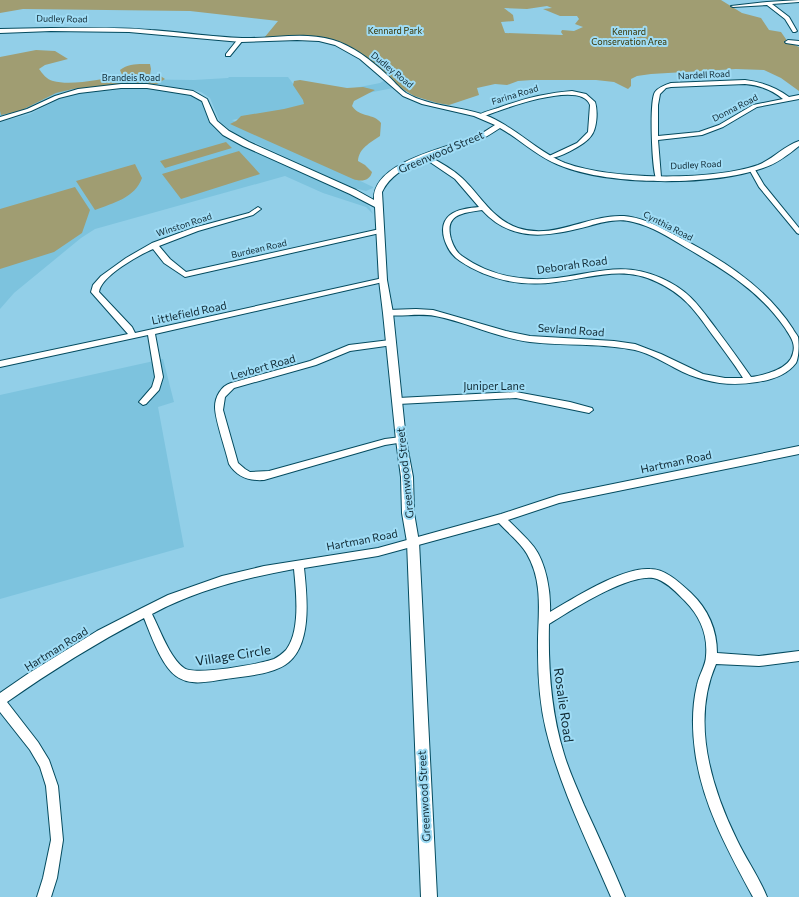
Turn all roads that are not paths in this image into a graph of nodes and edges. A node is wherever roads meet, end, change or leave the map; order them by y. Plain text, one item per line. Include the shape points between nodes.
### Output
1 (761, 0) edge
2 (799, 1) edge
3 (768, 4) junction
4 (732, 6) dead end
5 (0, 31) edge
6 (795, 31) dead end
7 (240, 40) junction
8 (788, 42) dead end
9 (799, 43) edge
10 (228, 55) dead end
11 (799, 97) edge
12 (787, 99) junction
13 (480, 116) junction
14 (0, 119) edge
15 (500, 125) junction
16 (655, 138) junction
17 (799, 144) edge
18 (426, 157) junction
19 (550, 157) junction
20 (752, 169) junction
21 (658, 177) junction
22 (379, 201) junction
23 (482, 208) junction
24 (258, 209) dead end
25 (380, 231) junction
26 (799, 232) edge
27 (154, 245) junction
28 (383, 280) junction
29 (388, 313) junction
30 (151, 332) junction
31 (133, 336) junction
32 (390, 343) junction
33 (0, 364) edge
34 (748, 379) junction
35 (398, 401) junction
36 (143, 402) dead end
37 (589, 410) dead end
38 (401, 440) junction
39 (799, 450) edge
40 (501, 518) junction
41 (413, 542) junction
42 (299, 564) junction
43 (146, 611) junction
44 (544, 622) junction
45 (799, 656) edge
46 (712, 658) junction
47 (2, 708) edge
48 (44, 897) edge
49 (429, 897) edge
50 (618, 897) edge
51 (760, 897) edge

1 - 3 street
2 - 3 street
3 - 4 street
3 - 6 street via 787,18
5 - 7 street, Dudley Road via 139,30
7 - 10 street
7 - 13 street, Dudley Road via 330,41 359,57 407,96
8 - 9 street
11 - 12 street, Donna Road
12 - 16 street, Donna Road via 755,106 721,126 700,134
12 - 16 street, Nardell Road via 778,92 751,82 664,87 656,96
13 - 15 street, Dudley Road
13 - 19 street, Farina Road via 538,97 572,94 590,99 593,109 588,137 579,144
14 - 22 street, Brandeis Road via 30,110 66,94 84,90 147,86 193,93 205,100 214,122 226,133 353,192
15 - 18 street, Greenwood Street via 475,140
15 - 19 street, Dudley Road
16 - 21 street, Nardell Road
17 - 20 street, Dudley Road via 777,159
18 - 22 street, Greenwood Street via 388,176 379,188
18 - 23 street, Cynthia Road via 460,180
19 - 21 street, Dudley Road via 570,166 593,171 631,177
20 - 21 street, Dudley Road via 714,175
20 - 26 street via 761,186
22 - 25 street, Greenwood Street
23 - 34 street, Deborah Road via 457,213 446,224 453,251 464,261 496,275 526,281 556,280 612,270 631,271 655,278 689,299 699,309
23 - 34 street, Cynthia Road via 497,222 531,233 559,231 626,218 640,221 737,275 763,296 798,342 796,357 785,370 766,378
24 - 27 street, Winston Road via 250,214 171,237
25 - 27 street, Burdean Road via 185,275 167,261
25 - 28 street, Greenwood Street
27 - 31 street, Winston Road via 123,263 95,287 95,292
28 - 29 street, Greenwood Street
28 - 30 street, Littlefield Road
29 - 32 street, Greenwood Street
29 - 34 street, Sevland Road via 431,313 530,338 627,346 648,352 698,376 725,381
30 - 31 street, Littlefield Road
30 - 36 street via 159,383
31 - 33 street, Littlefield Road
32 - 35 street, Greenwood Street
32 - 38 street, Levbert Road via 349,348 313,364 231,386 218,401 219,410 234,464 244,474 255,478 385,442
35 - 37 street, Juniper Lane via 516,395
35 - 38 street, Greenwood Street
38 - 41 street, Greenwood Street
39 - 40 street, Hartman Road via 559,499
40 - 41 street, Hartman Road
40 - 44 street, Rosalie Road via 531,551 538,563 545,603
41 - 42 street, Hartman Road via 378,552
41 - 49 street, Greenwood Street
42 - 43 street, Hartman Road via 222,581 172,598
42 - 43 street, Village Circle via 302,595 297,640 290,654 271,665 220,674 188,676 172,663
43 - 47 street, Hartman Road via 100,635 33,677
44 - 46 street via 600,590 649,573 661,576 672,583 703,615 712,637
44 - 50 street, Rosalie Road via 546,697 558,755
45 - 46 street via 758,661
46 - 51 street via 705,675 699,710 702,753 711,791 727,836
47 - 48 street via 21,728 45,764 52,786 57,840

